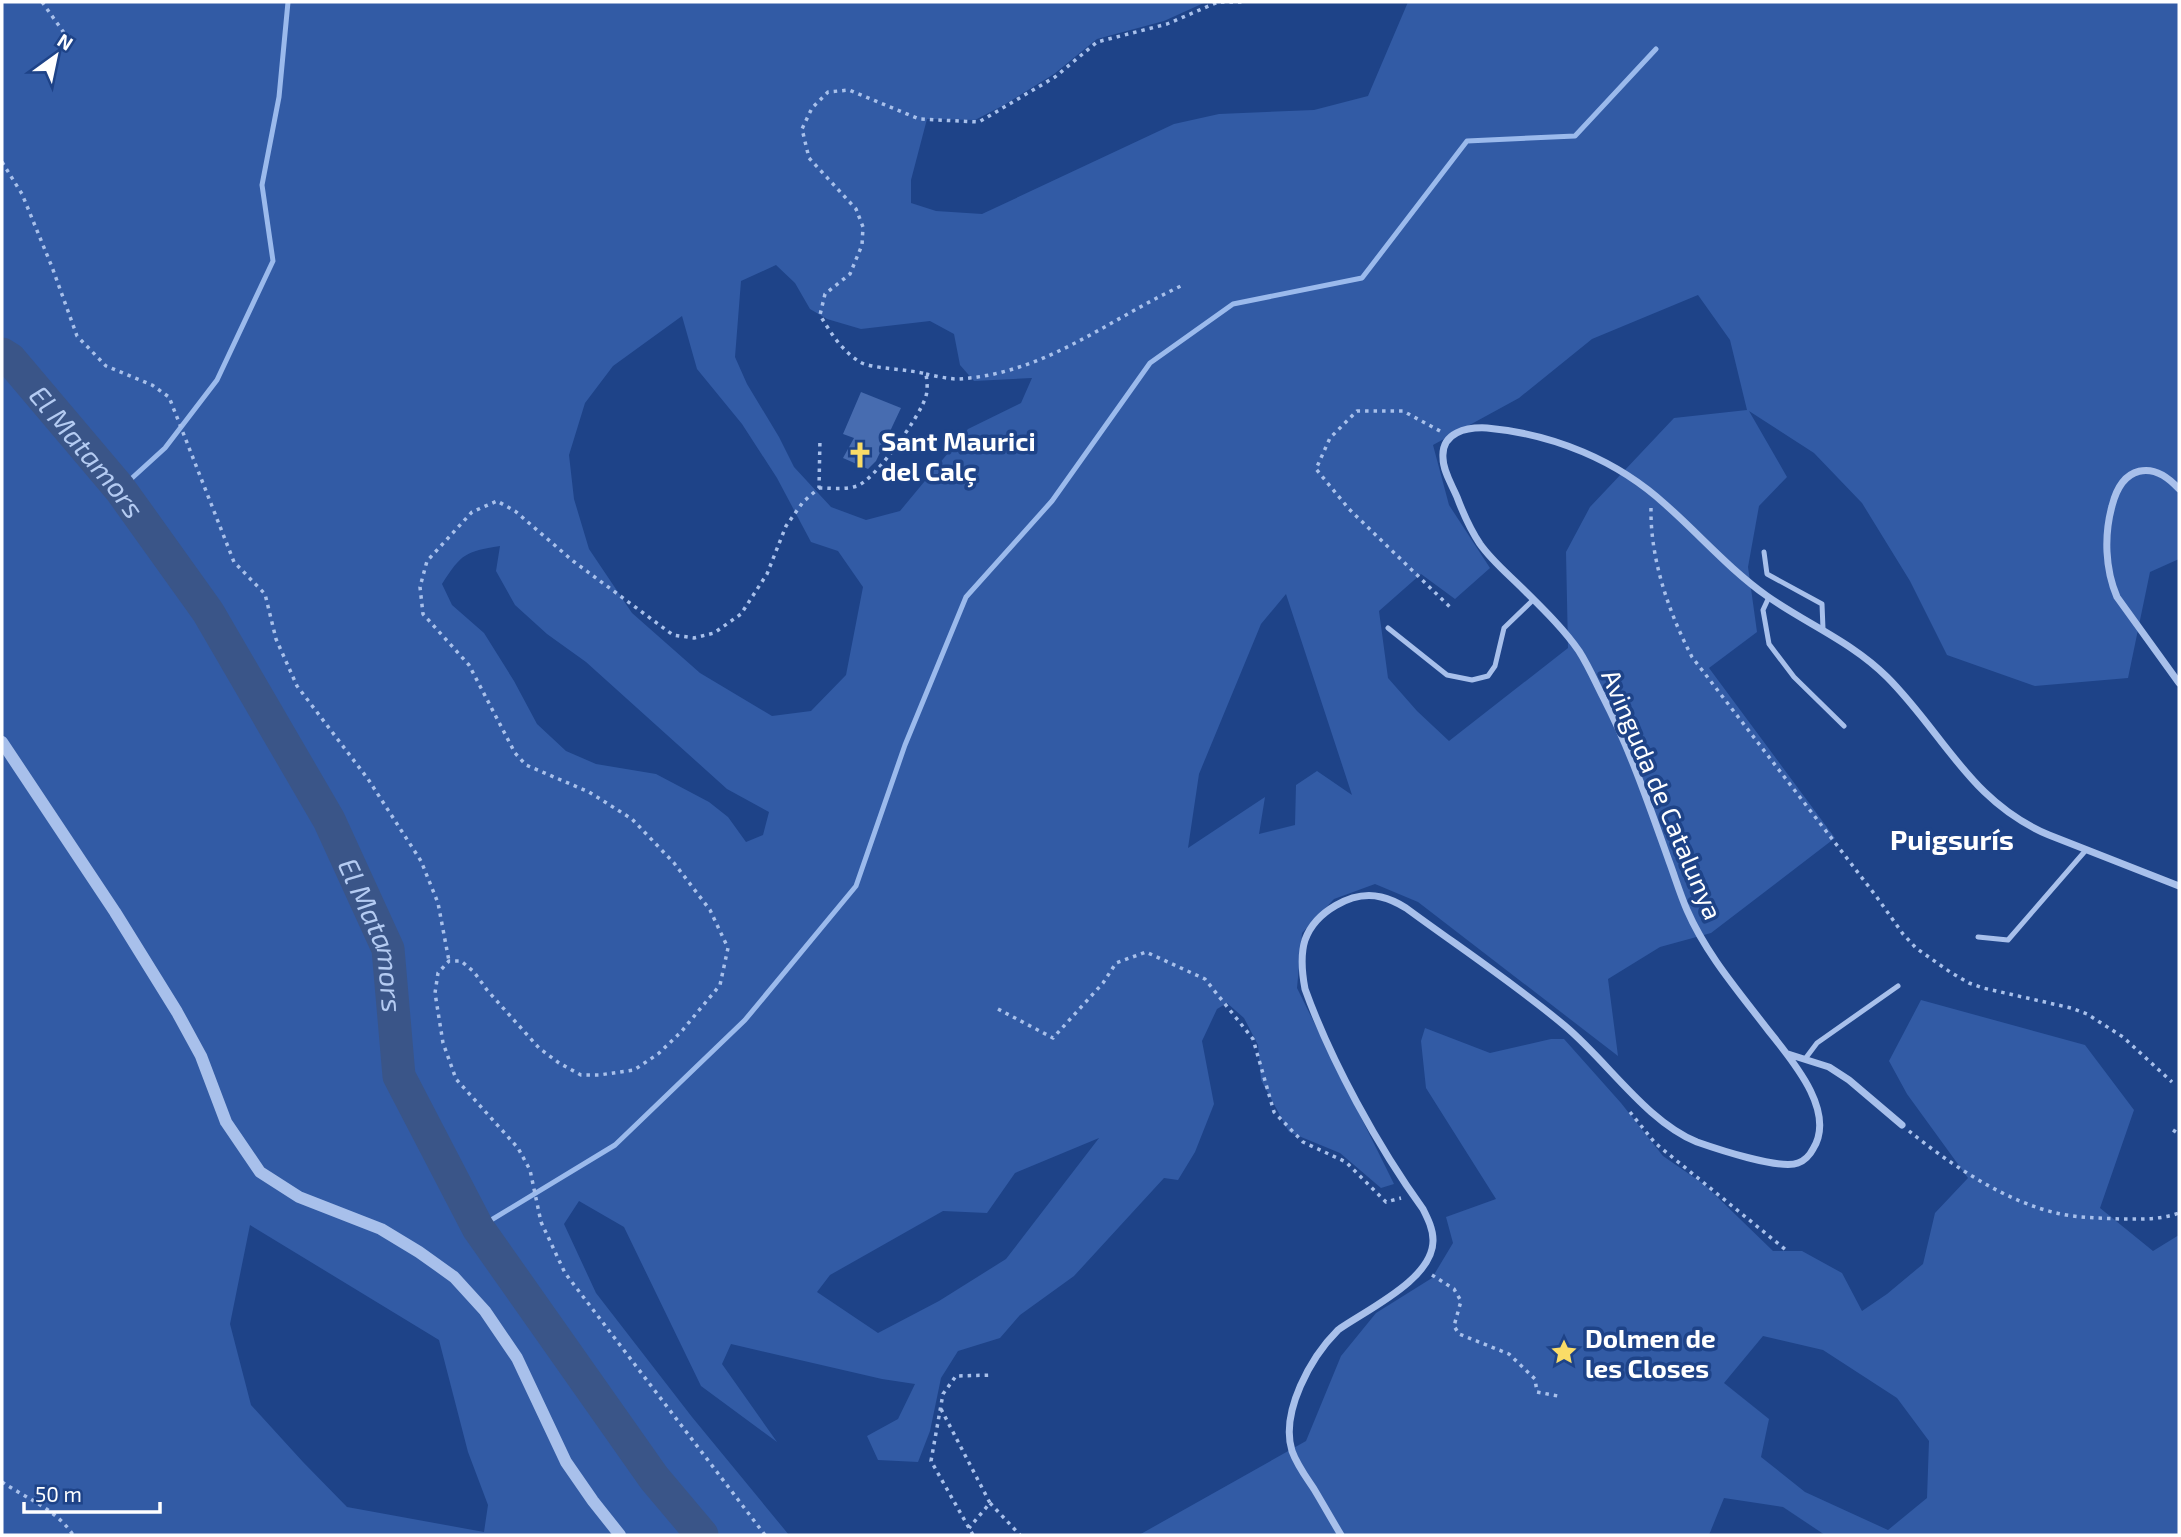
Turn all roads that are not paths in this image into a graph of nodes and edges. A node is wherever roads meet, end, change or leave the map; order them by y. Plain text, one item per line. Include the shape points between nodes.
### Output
1 (2179, 489) edge
2 (1765, 552) dead end
3 (1769, 597) junction
4 (1533, 600) junction
5 (1388, 628) dead end
6 (1823, 629) junction
7 (2179, 683) edge
8 (1844, 726) dead end
9 (2, 742) edge
10 (2086, 850) junction
11 (2179, 886) edge
12 (1978, 937) dead end
13 (1898, 986) dead end
14 (1787, 1054) junction
15 (1805, 1059) junction
16 (1902, 1125) road end
17 (620, 1535) edge
18 (1342, 1535) edge

1 - 7 street via 2151,470 2130,476 2112,504 2107,551 2117,597
2 - 6 lane via 1767,574 1822,604
3 - 4 street, Avinguda de Catalunya via 1652,492 1615,467 1550,440 1467,428 1451,437 1443,460 1471,531
3 - 6 street
3 - 8 lane via 1763,610 1769,644 1794,677
4 - 5 lane via 1504,628 1488,676 1472,680 1447,674
4 - 14 street, Avinguda de Catalunya via 1578,650 1613,715 1699,935
6 - 10 street via 1888,678 1988,797 2028,826
9 - 17 street via 177,1012 201,1056 226,1122 260,1172 299,1197 381,1229 454,1278 485,1311 517,1358 566,1462
10 - 11 street
10 - 12 lane via 2008,940
13 - 15 lane via 1817,1043
14 - 15 street
14 - 18 street, Avinguda de Catalunya via 1815,1101 1821,1126 1815,1146 1796,1164 1747,1157 1674,1130 1590,1048 1532,1000 1392,900 1356,897 1314,923 1302,953 1302,976 1311,1006 1375,1135 1429,1221 1433,1238 1430,1256 1405,1286 1329,1339 1312,1361 1292,1412 1293,1453
15 - 16 street via 1849,1080

